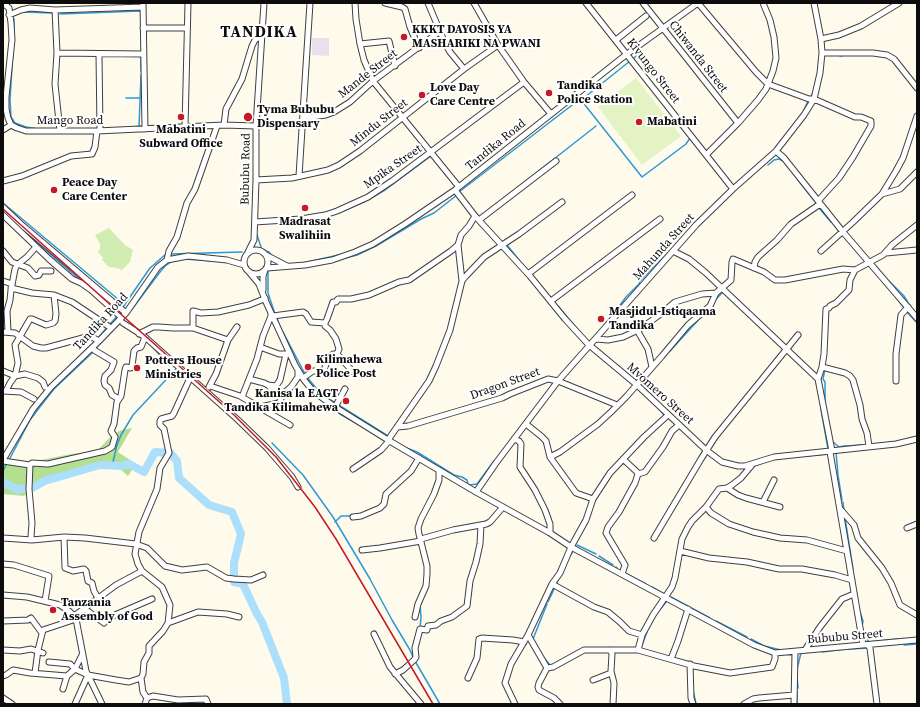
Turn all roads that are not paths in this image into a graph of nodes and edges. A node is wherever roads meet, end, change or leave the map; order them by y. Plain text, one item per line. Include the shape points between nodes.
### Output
1 (3, 3) edge
2 (188, 3) edge
3 (264, 3) edge
4 (310, 3) edge
5 (355, 3) edge
6 (385, 3) edge
7 (428, 3) edge
8 (474, 3) edge
9 (586, 3) edge
10 (643, 3) edge
11 (698, 3) edge
12 (763, 3) edge
13 (814, 3) edge
14 (899, 3) edge
15 (10, 5) edge
16 (143, 5) edge
17 (31, 6) edge
18 (55, 10) junction
19 (10, 15) junction
20 (646, 16) dead end
21 (144, 28) junction
22 (187, 28) junction
23 (663, 28) junction
24 (439, 32) junction
25 (261, 36) junction
26 (821, 39) junction
27 (616, 40) junction
28 (360, 44) junction
29 (498, 45) junction
30 (419, 48) junction
31 (57, 53) junction
32 (822, 53) junction
33 (99, 54) junction
34 (143, 54) junction
35 (627, 54) junction
36 (395, 66) junction
37 (464, 69) junction
38 (373, 81) junction
39 (524, 82) junction
40 (768, 84) junction
41 (917, 88) edge
42 (814, 99) junction
43 (551, 114) junction
44 (917, 116) edge
45 (302, 118) junction
46 (403, 118) junction
47 (738, 123) junction
48 (11, 124) junction
49 (217, 126) junction
50 (224, 126) junction
51 (256, 126) junction
52 (185, 127) junction
53 (145, 129) junction
54 (3, 130) edge
55 (60, 131) junction
56 (99, 131) junction
57 (776, 151) junction
58 (430, 153) junction
59 (706, 154) junction
60 (556, 161) dead end
61 (917, 172) edge
62 (299, 176) junction
63 (256, 180) junction
64 (3, 181) edge
65 (457, 189) junction
66 (733, 189) junction
67 (632, 194) dead end
68 (882, 194) junction
69 (562, 202) dead end
70 (819, 203) junction
71 (3, 207) edge
72 (3, 215) edge
73 (474, 216) junction
74 (660, 219) dead end
75 (479, 220) junction
76 (255, 222) junction
77 (917, 225) edge
78 (843, 232) junction
79 (254, 240) junction
80 (458, 244) junction
81 (502, 245) junction
82 (36, 247) junction
83 (917, 250) edge
84 (3, 251) edge
85 (673, 251) junction
86 (821, 251) dead end
87 (248, 252) junction
88 (264, 253) junction
89 (886, 253) junction
90 (244, 258) junction
91 (167, 260) junction
92 (227, 260) junction
93 (870, 262) junction
94 (17, 265) junction
95 (244, 265) junction
96 (288, 266) junction
97 (266, 268) junction
98 (754, 268) junction
99 (855, 270) junction
100 (51, 271) dead end
101 (249, 272) junction
102 (528, 274) junction
103 (3, 281) edge
104 (462, 281) junction
105 (11, 286) junction
106 (722, 289) junction
107 (263, 291) junction
108 (716, 293) junction
109 (54, 295) junction
110 (264, 298) junction
111 (551, 301) junction
112 (908, 307) junction
113 (126, 313) junction
114 (272, 314) junction
115 (121, 317) junction
116 (917, 318) edge
117 (123, 323) dead end
118 (325, 323) junction
119 (237, 327) dead end
120 (111, 328) junction
121 (193, 328) junction
122 (638, 330) junction
123 (6, 332) edge
124 (139, 334) junction
125 (798, 335) dead end
126 (20, 336) junction
127 (145, 337) junction
128 (596, 338) junction
129 (228, 340) junction
130 (99, 341) junction
131 (590, 345) junction
132 (93, 347) junction
133 (260, 347) junction
134 (785, 349) junction
135 (289, 354) junction
136 (338, 354) junction
137 (652, 367) junction
138 (822, 367) junction
139 (298, 369) junction
140 (3, 371) edge
141 (354, 373) dead end
142 (15, 376) junction
143 (190, 378) junction
144 (304, 378) junction
145 (818, 378) junction
146 (249, 379) junction
147 (558, 381) junction
148 (896, 381) dead end
149 (636, 384) junction
150 (210, 386) junction
151 (268, 386) junction
152 (46, 387) dead end
153 (345, 389) dead end
154 (204, 390) junction
155 (4, 391) edge
156 (283, 394) junction
157 (242, 397) junction
158 (119, 398) junction
159 (34, 399) dead end
160 (617, 405) junction
161 (260, 407) junction
162 (335, 407) junction
163 (668, 415) junction
164 (290, 424) dead end
165 (526, 424) junction
166 (679, 425) junction
167 (397, 427) junction
168 (514, 439) junction
169 (917, 439) edge
170 (388, 440) junction
171 (869, 446) junction
172 (706, 450) junction
173 (831, 452) junction
174 (550, 457) junction
175 (419, 458) junction
176 (623, 459) junction
177 (3, 461) edge
178 (30, 465) junction
179 (752, 465) junction
180 (353, 469) dead end
181 (439, 470) junction
182 (638, 474) junction
183 (774, 480) dead end
184 (298, 486) dead end
185 (727, 488) junction
186 (476, 492) junction
187 (593, 499) junction
188 (763, 502) junction
189 (503, 507) junction
190 (706, 507) junction
191 (780, 507) dead end
192 (841, 510) junction
193 (354, 517) dead end
194 (917, 524) edge
195 (481, 525) junction
196 (907, 528) dead end
197 (550, 533) junction
198 (64, 537) junction
199 (3, 538) edge
200 (654, 538) dead end
201 (32, 540) junction
202 (421, 541) junction
203 (136, 544) junction
204 (571, 547) junction
205 (362, 550) dead end
206 (680, 551) junction
207 (847, 551) junction
208 (3, 565) edge
209 (142, 570) junction
210 (622, 574) junction
211 (263, 575) dead end
212 (852, 580) junction
213 (552, 584) junction
214 (854, 594) junction
215 (3, 595) edge
216 (98, 598) junction
217 (665, 598) junction
218 (152, 599) dead end
219 (45, 601) junction
220 (85, 609) junction
221 (688, 609) junction
222 (917, 615) edge
223 (239, 617) dead end
224 (415, 617) dead end
225 (75, 618) junction
226 (3, 622) edge
227 (168, 623) junction
228 (42, 633) junction
229 (374, 634) dead end
230 (528, 635) junction
231 (642, 635) junction
232 (917, 640) edge
233 (524, 642) junction
234 (865, 645) junction
235 (3, 650) edge
236 (38, 650) junction
237 (610, 650) junction
238 (638, 650) junction
239 (805, 650) junction
240 (795, 652) junction
241 (43, 653) dead end
242 (775, 653) junction
243 (82, 654) junction
244 (671, 659) junction
245 (48, 662) dead end
246 (690, 664) junction
247 (547, 668) junction
248 (75, 669) junction
249 (611, 673) junction
250 (35, 674) junction
251 (395, 674) junction
252 (88, 675) junction
253 (3, 676) edge
254 (67, 676) junction
255 (141, 678) junction
256 (468, 678) dead end
257 (593, 680) dead end
258 (63, 689) dead end
259 (71, 695) dead end
260 (794, 695) junction
261 (3, 698) edge
262 (77, 698) junction
263 (147, 698) junction
264 (12, 704) edge
265 (74, 704) edge
266 (102, 704) edge
267 (145, 704) edge
268 (208, 704) edge
269 (421, 704) edge
270 (515, 704) edge
271 (560, 704) edge
272 (613, 704) edge
273 (693, 704) edge
274 (744, 704) edge
275 (794, 704) edge
276 (877, 704) edge

1 - 15 street
2 - 22 street
3 - 25 street, Bububu Road
4 - 45 street
5 - 28 street, Mvomero Street
6 - 30 street via 405,9
7 - 24 street
8 - 29 street
9 - 27 street, Kivungo Street
10 - 23 street, Chiwanda Street
11 - 23 street, Tandika Road
11 - 40 street
12 - 40 street via 770,20 776,58
13 - 26 street, Mahunda Street
14 - 26 street via 861,26
15 - 19 street
16 - 18 street
16 - 21 street
17 - 18 street
17 - 19 street
18 - 31 street
19 - 48 street via 12,40 6,109
20 - 27 street
21 - 22 street
21 - 34 street
22 - 52 street
23 - 35 street, Tandika Road
23 - 47 street, Chiwanda Street
24 - 30 street, Mande Street
24 - 37 street via 450,52
25 - 50 street via 252,46 242,79 226,109
25 - 51 street, Bububu Road
26 - 32 street, Mahunda Street
27 - 35 street, Kivungo Street
28 - 36 street via 389,40
28 - 38 street, Mvomero Street
29 - 37 street, Mindu Street
29 - 39 street
30 - 36 street, Mande Street
31 - 33 street
31 - 55 street via 54,84
32 - 41 street via 887,55 894,59
32 - 42 street, Mahunda Street
33 - 34 street
33 - 56 street
34 - 53 street
35 - 43 street, Tandika Road
35 - 59 street, Kivungo Street
36 - 38 street, Mande Street
37 - 46 street, Mindu Street
38 - 45 street, Mande Street via 350,102 334,112 319,117
38 - 46 street, Mvomero Street
39 - 43 street
39 - 58 street, Mpika Street
40 - 42 street
40 - 47 street
42 - 57 street, Mahunda Street
42 - 70 street via 855,117 869,119 871,123 854,158
43 - 65 street, Tandika Road
44 - 68 street via 903,158
45 - 62 street
46 - 58 street, Mvomero Street
46 - 62 street, Mindu Street via 339,165
47 - 59 street
48 - 54 street
48 - 55 street, Mango Road via 26,131
49 - 50 street, Mango Road
49 - 52 street, Mango Road
49 - 91 street
50 - 51 street, Mango Road
51 - 63 street, Bububu Road
52 - 53 street, Mango Road
53 - 56 street, Mango Road
55 - 56 street, Mango Road
56 - 64 street via 92,154 71,156
57 - 66 street, Mahunda Street
57 - 70 street
58 - 65 street, Mvomero Street
58 - 76 street, Mpika Street via 380,190 355,204 301,219
59 - 66 street, Kivungo Street
60 - 75 street
61 - 68 street via 900,189
62 - 63 street, Mindu Street
63 - 76 street, Bububu Road
65 - 73 street, Mvomero Street
65 - 96 street, Tandika Road via 373,244 332,260
66 - 85 street, Mahunda Street
67 - 102 street
68 - 78 street
69 - 81 street
70 - 78 street
70 - 98 street via 791,224 758,257
71 - 113 street
72 - 82 street
73 - 75 street, Mvomero Street
73 - 80 street
74 - 111 street
75 - 81 street, Mvomero Street
76 - 79 street, Bububu Road
77 - 89 street
78 - 86 street
78 - 93 street
79 - 87 street
79 - 88 street
80 - 104 street
80 - 118 street via 409,280 369,295 339,299 332,303
81 - 102 street, Mvomero Street
81 - 104 street via 484,257
82 - 94 street
82 - 115 street
83 - 89 street
84 - 94 street
85 - 106 street via 690,259
85 - 128 street, Mahunda Street
87 - 88 street via 253,250
87 - 90 street
88 - 96 street
88 - 97 street via 268,261
89 - 93 street
90 - 92 street
90 - 95 street
91 - 92 street via 188,256
91 - 113 street, Tandika Road via 158,267
92 - 95 street
93 - 99 street
93 - 112 street
94 - 100 street via 28,268 36,276 41,271
94 - 105 street
95 - 101 street
96 - 97 street, Tandika Road
97 - 101 street via 258,274
97 - 107 street
98 - 99 street via 775,280 843,269
98 - 106 street via 733,259 730,280
99 - 138 street via 849,290 826,309
101 - 107 street
102 - 111 street, Mvomero Street
103 - 105 street
104 - 167 street via 450,330 436,366 429,381
105 - 109 street via 32,293
105 - 123 street
106 - 108 street
106 - 134 street
107 - 110 street
108 - 122 street via 697,295 674,302
108 - 137 street via 710,306 688,325
109 - 120 street via 76,304
109 - 126 street via 54,322 46,325 30,319
110 - 114 street
110 - 121 street via 249,305 218,312 193,312
111 - 131 street, Mvomero Street
112 - 116 street
112 - 148 street via 901,315 896,354
113 - 115 street, Tandika Road
114 - 118 street via 303,312 311,322
114 - 133 street
114 - 135 street
115 - 120 street, Tandika Road
117 - 124 street
118 - 136 street via 336,339
119 - 129 street
120 - 130 street, Tandika Road
121 - 124 street via 153,327
121 - 129 street
122 - 128 street via 608,340
122 - 137 street via 648,350
123 - 126 street
124 - 127 street
125 - 134 street
126 - 130 street via 33,346 41,348 90,336
126 - 142 street via 16,345 18,359
127 - 143 street
127 - 158 street via 141,347 134,351 132,366 126,368
128 - 131 street, Mahunda Street
129 - 150 street
130 - 132 street, Tandika Road
131 - 147 street, Mahunda Street
131 - 149 street, Mvomero Street
132 - 158 street via 114,362 104,381 112,395
132 - 177 street, Tandika Road via 51,387 33,409
133 - 135 street via 279,354
133 - 146 street
134 - 145 street
134 - 172 street
135 - 139 street
135 - 151 street via 278,383 276,386
136 - 141 street
136 - 144 street via 333,354 324,370 313,371
137 - 149 street
138 - 145 street
138 - 171 street via 845,373 853,380
139 - 144 street
139 - 156 street via 298,378
140 - 142 street
142 - 152 street via 25,374 38,378
142 - 155 street
143 - 154 street
143 - 203 street via 172,416 160,421 168,452 160,468 157,489
144 - 162 street via 314,392
145 - 173 street
146 - 151 street
146 - 157 street
147 - 160 street, Dragon Street
147 - 165 street, Mahunda Street
147 - 167 street, Dragon Street via 543,381 502,398
149 - 160 street
149 - 163 street, Mvomero Street
150 - 154 street
150 - 157 street
151 - 156 street via 278,394
153 - 162 street
154 - 184 street via 267,448
155 - 159 street via 21,392
156 - 161 street via 279,403
157 - 161 street
158 - 178 street via 111,431 115,440 109,450 48,464
160 - 174 street via 598,424
161 - 164 street
162 - 170 street
163 - 166 street, Mvomero Street
163 - 176 street
165 - 168 street, Mahunda Street
165 - 174 street via 546,441
166 - 172 street, Mvomero Street
166 - 182 street via 672,431 644,472
167 - 170 street
168 - 186 street, Mahunda Street
168 - 197 street via 521,444 520,467 548,516
169 - 171 street, Mvomero Street
170 - 175 street
170 - 180 street via 382,450
171 - 173 street, Mvomero Street
172 - 179 street, Mvomero Street via 722,462 738,466
172 - 200 street
173 - 179 street, Mvomero Street via 774,457
173 - 192 street
174 - 187 street via 576,492
175 - 181 street
175 - 193 street via 411,471 386,494 384,504 380,508
176 - 182 street
176 - 187 street
177 - 178 street
178 - 201 street
179 - 185 street via 741,478
181 - 186 street
181 - 202 street via 439,480 434,494 419,524
182 - 210 street via 606,533 625,566
183 - 188 street
185 - 188 street via 738,495
185 - 190 street via 719,489
186 - 189 street
187 - 204 street via 586,520
188 - 191 street
189 - 195 street via 490,522
189 - 197 street
190 - 206 street via 688,527
190 - 207 street via 729,524 754,532 780,538 808,540
192 - 207 street
192 - 222 street via 854,525 858,538 882,568 900,605
194 - 196 street
195 - 202 street via 453,530
195 - 251 street via 467,606 452,617 428,626 427,630 420,630 415,648 416,657 404,670
197 - 204 street
198 - 201 street
198 - 203 street
198 - 216 street via 65,568 73,571 84,569
199 - 201 street
202 - 205 street
202 - 224 street via 428,574
203 - 209 street via 136,560 139,569
203 - 211 street via 147,548 165,566 182,570 207,567 226,578 234,579 251,580
204 - 210 street
204 - 213 street via 560,573
206 - 212 street via 779,569 802,569
206 - 217 street via 674,583
207 - 212 street
208 - 219 street via 14,565 49,576
209 - 216 street
209 - 227 street via 162,588 168,598
210 - 217 street
212 - 214 street
213 - 230 street
213 - 231 street via 608,612 629,631
214 - 234 street
214 - 239 street via 839,602
215 - 219 street
216 - 220 street
217 - 221 street
217 - 231 street
218 - 220 street via 115,615 104,623
219 - 225 street via 60,605
220 - 225 street
221 - 242 street via 754,645
221 - 244 street
223 - 227 street via 198,612
225 - 228 street via 43,630
225 - 243 street
226 - 228 street via 31,618
227 - 255 street via 149,646
228 - 236 street
229 - 251 street
230 - 233 street
230 - 247 street
231 - 238 street
232 - 234 street, Bububu Street
233 - 256 street via 479,639 477,658
233 - 270 street via 511,664 506,680 506,686
234 - 239 street, Bububu Street
234 - 276 street via 870,648
235 - 236 street
236 - 241 street
236 - 250 street
237 - 238 street
237 - 247 street via 584,650
237 - 249 street
238 - 244 street
239 - 240 street, Bububu Street
240 - 242 street, Bububu Street
240 - 260 street
242 - 246 street via 772,667 747,672 714,671
243 - 248 street
243 - 252 street
244 - 246 street
245 - 248 street via 70,664
246 - 273 street
247 - 271 street via 538,689
248 - 252 street
248 - 254 street
249 - 257 street
249 - 272 street via 614,687
250 - 253 street via 12,670
250 - 254 street
251 - 269 street
252 - 255 street via 129,682
252 - 262 street
252 - 266 street
254 - 258 street
255 - 263 street via 143,692
259 - 262 street
260 - 274 street via 753,699
260 - 275 street
261 - 264 street
262 - 265 street
263 - 267 street
263 - 268 street via 154,696 178,700 206,699

